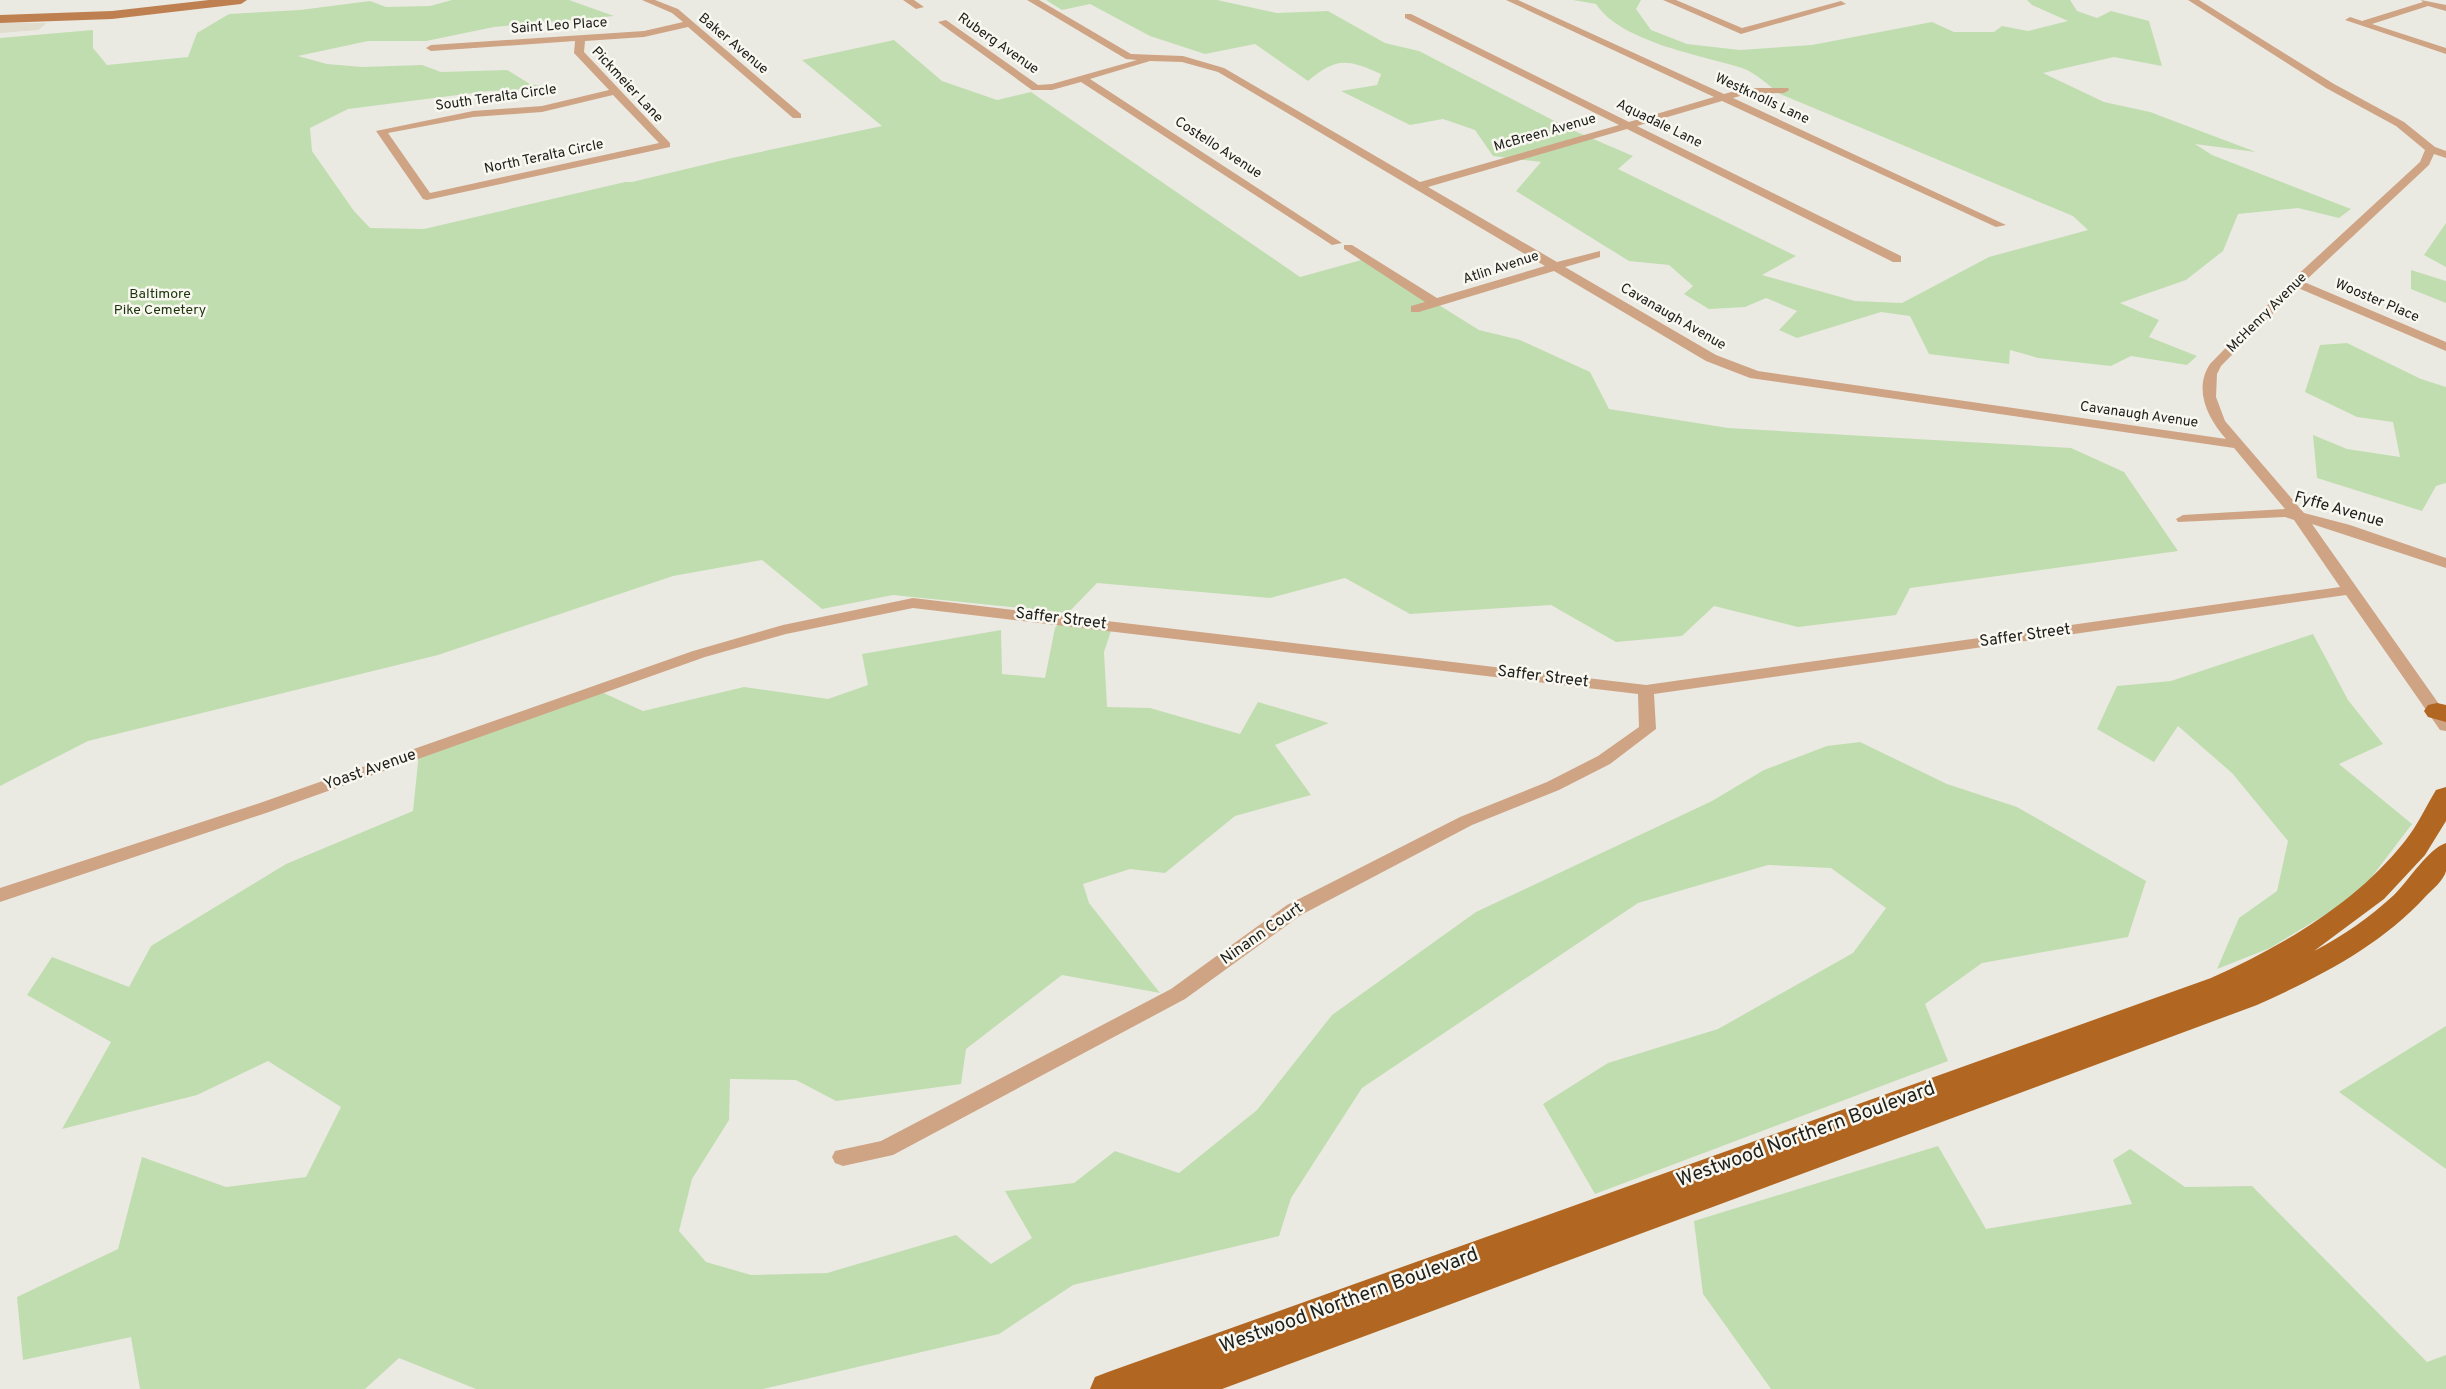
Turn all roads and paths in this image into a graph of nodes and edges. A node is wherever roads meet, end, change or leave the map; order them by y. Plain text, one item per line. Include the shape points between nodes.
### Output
1 (241, 0) edge
2 (647, 0) edge
3 (908, 0) edge
4 (1032, 0) edge
5 (1511, 0) edge
6 (1668, 0) edge
7 (2193, 0) edge
8 (2427, 1) edge
9 (1841, 4) dead end
10 (919, 7) dead end
11 (2446, 8) edge
12 (1407, 16) dead end
13 (0, 19) edge
14 (2350, 20) dead end
15 (944, 22) dead end
16 (688, 24) junction
17 (2362, 24) junction
18 (580, 38) junction
19 (431, 48) dead end
20 (2446, 51) edge
21 (1148, 59) junction
22 (1083, 79) junction
23 (1784, 90) dead end
24 (615, 92) junction
25 (1722, 98) junction
26 (796, 116) dead end
27 (1626, 125) junction
28 (666, 145) joint
29 (2431, 149) junction
30 (2446, 155) edge
31 (1419, 186) junction
32 (427, 197) joint
33 (2000, 225) dead end
34 (1596, 254) dead end
35 (1897, 259) dead end
36 (1555, 267) junction
37 (2296, 283) junction
38 (1434, 302) junction
39 (1414, 309) dead end
40 (2446, 347) edge
41 (2239, 445) junction
42 (2298, 515) junction
43 (2183, 519) dead end
44 (2446, 563) edge
45 (2349, 590) junction
46 (739, 642) joint
47 (1646, 690) junction
48 (2443, 717) edge
49 (2446, 796) edge
50 (2446, 853) edge
51 (0, 895) edge
52 (843, 1157) dead end
53 (1108, 1389) edge
54 (1177, 1389) edge

1 - 13 main road via 112,15
2 - 16 street, Baker Avenue via 675,11
3 - 10 street
4 - 21 street via 1117,52
5 - 25 street, Westknolls Lane
6 - 9 street via 1741,31
7 - 29 street via 2330,86 2400,124
8 - 11 street
8 - 17 street
12 - 27 street, Aquadale Lane
14 - 17 street
15 - 22 street, Ruberg Avenue via 1036,88
16 - 18 street, Saint Leo Place via 644,34
16 - 26 street, Baker Avenue
17 - 20 street
18 - 19 street, Saint Leo Place
18 - 24 street, Pickmeier Lane via 579,53
21 - 22 street
21 - 31 street, Cavanaugh Avenue via 1183,59 1213,66
22 - 38 street, Costello Avenue
23 - 25 street, McBreen Avenue via 1754,90
24 - 28 street, Pickmeier Lane
24 - 32 street, South Teralta Circle via 542,109 473,114 381,131
25 - 27 street, McBreen Avenue
25 - 33 street, Westknolls Lane
27 - 31 street, McBreen Avenue
27 - 35 street, Aquadale Lane
28 - 32 street, North Teralta Circle
29 - 30 street
29 - 37 street, McHenry Avenue via 2425,163
31 - 36 street, Cavanaugh Avenue
34 - 36 street, Atlin Avenue
36 - 38 street, Atlin Avenue
36 - 41 street, Cavanaugh Avenue via 1711,358 1755,375
37 - 40 street, Wooster Place
37 - 41 street, McHenry Avenue via 2210,374 2212,409
38 - 39 street, Atlin Avenue
41 - 42 street, McHenry Avenue
42 - 43 street, Fyffe Avenue via 2270,512
42 - 44 street, Fyffe Avenue
42 - 45 street, McHenry Avenue
45 - 47 street, Saffer Street
45 - 48 street, McHenry Avenue
46 - 47 street, Saffer Street via 833,618 930,603
46 - 51 street, Yoast Avenue
47 - 52 street, Ninann Court via 1648,729 1604,760 1553,786 1466,821 1294,910 1178,994 885,1149
49 - 53 main road, Westwood Northern Boulevard via 2416,846 2363,904 2295,951 2242,977
50 - 54 main road, Westwood Northern Boulevard via 2400,908 2376,928 2314,966 2246,997

